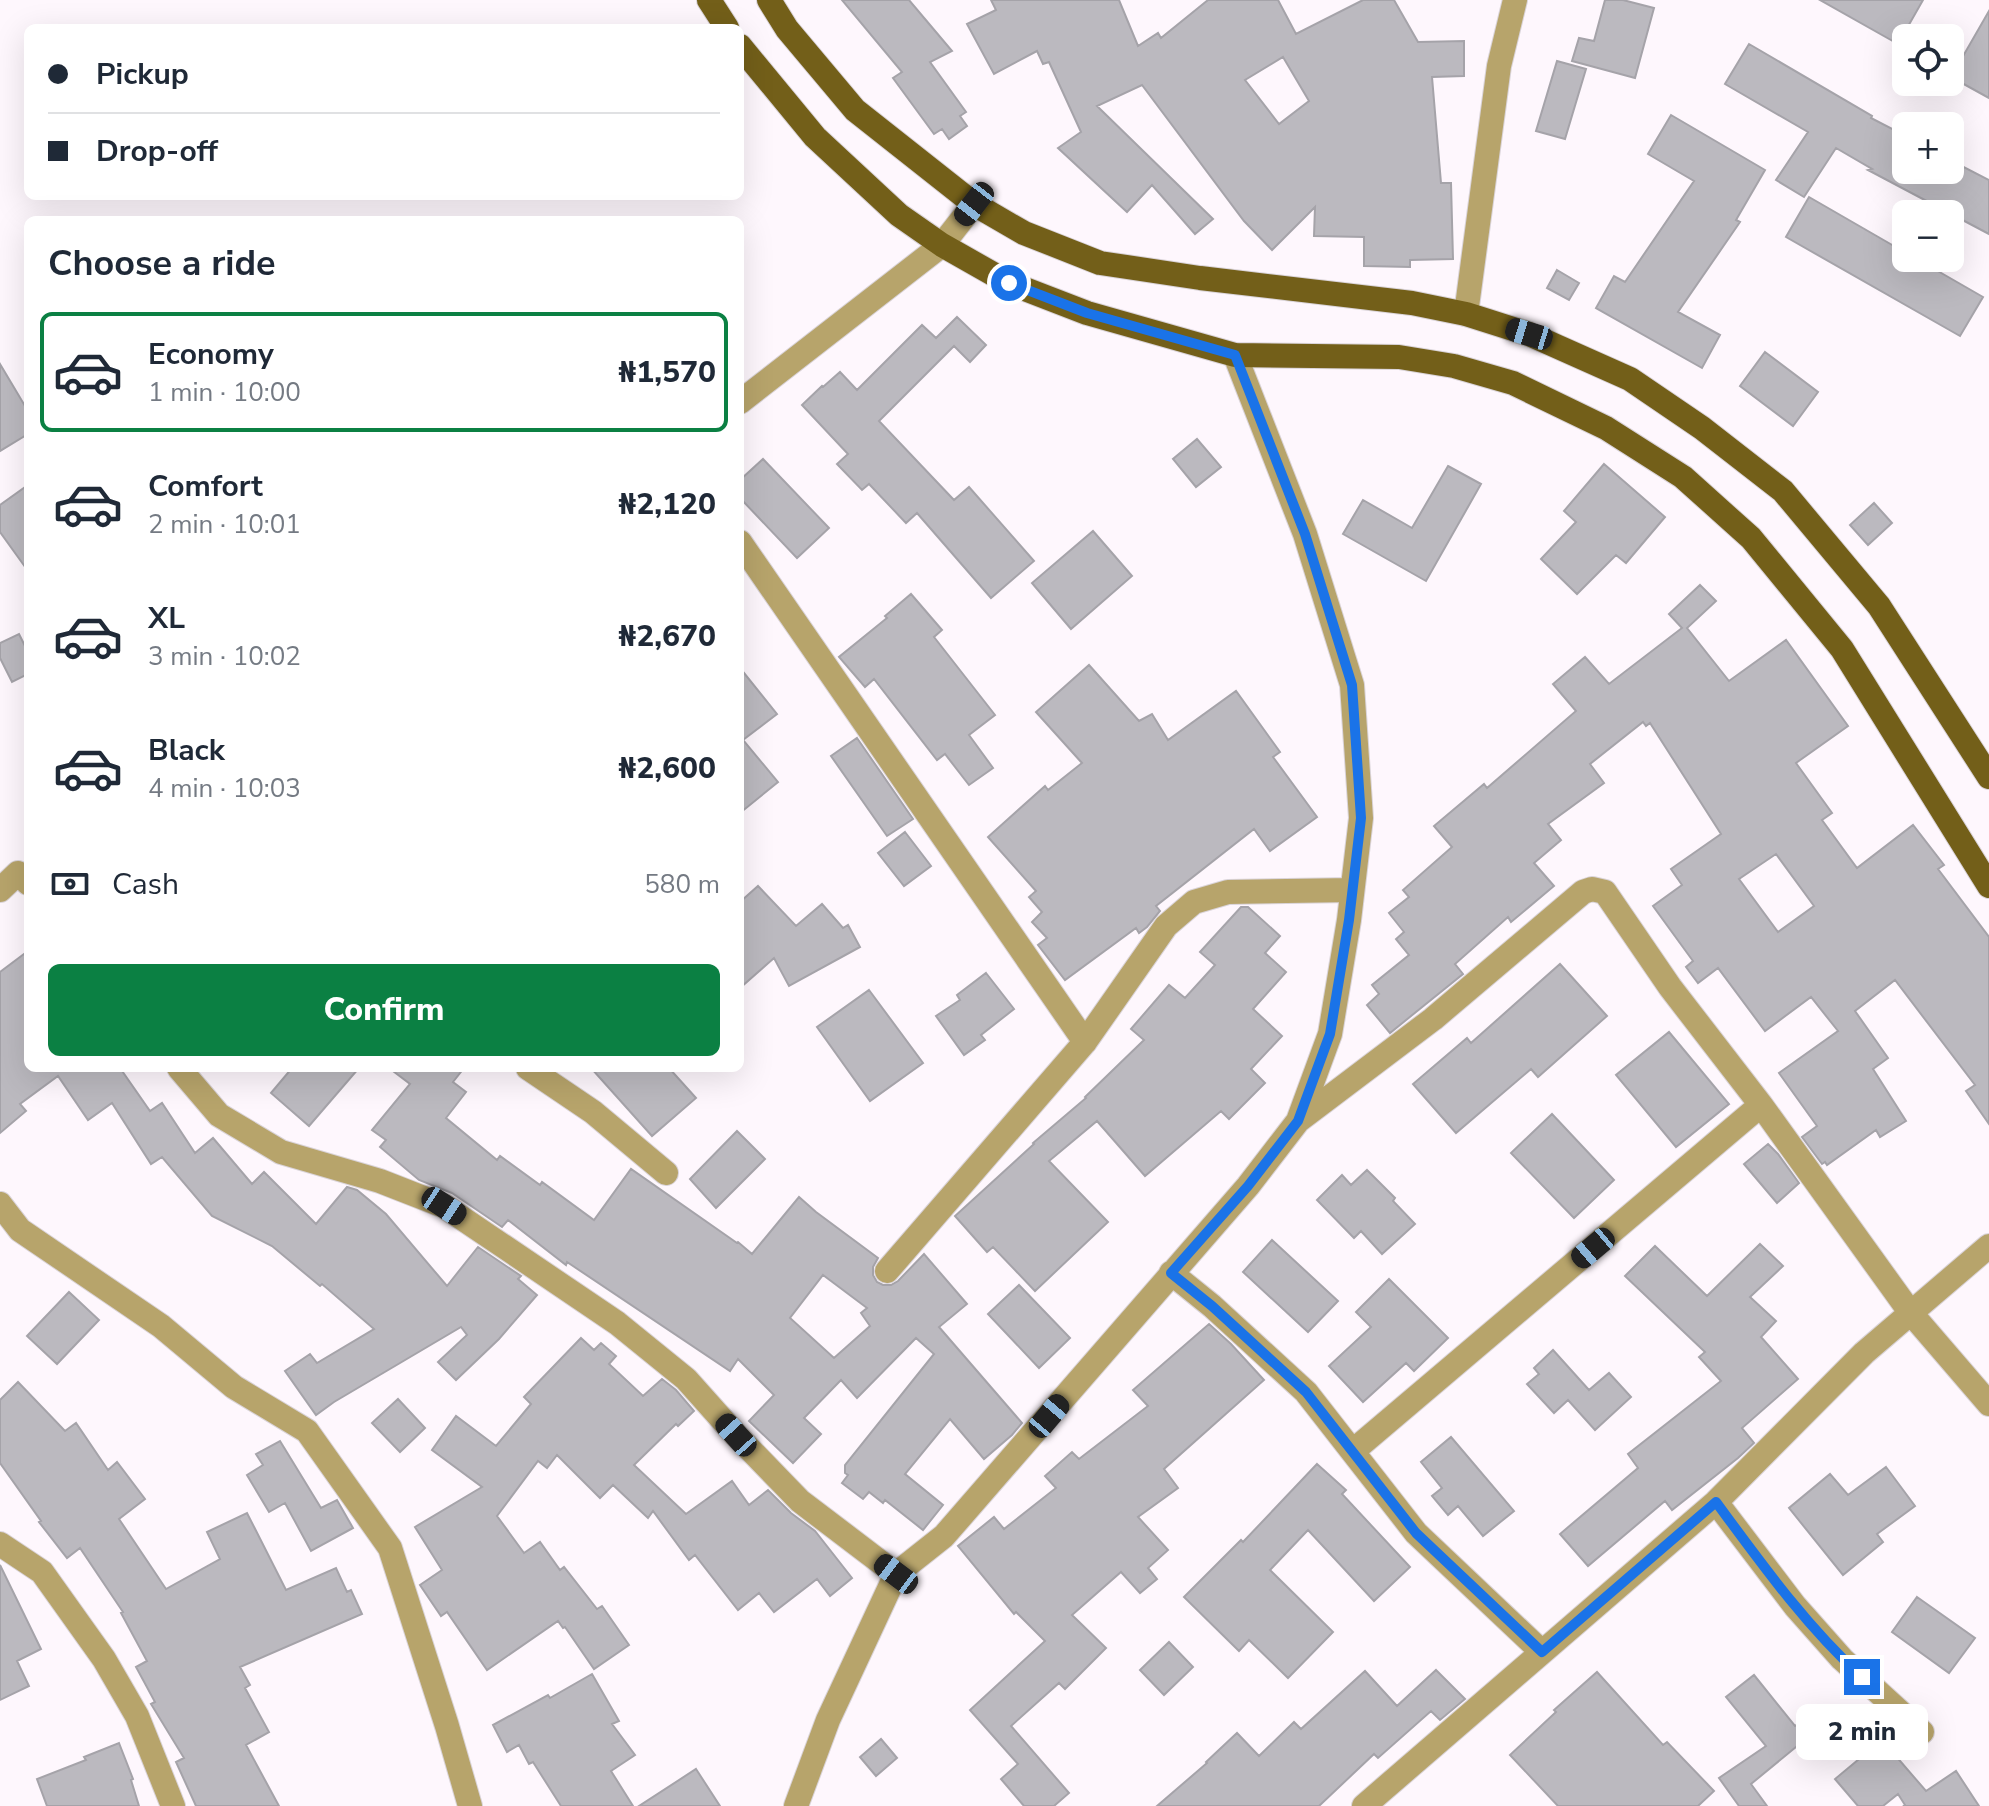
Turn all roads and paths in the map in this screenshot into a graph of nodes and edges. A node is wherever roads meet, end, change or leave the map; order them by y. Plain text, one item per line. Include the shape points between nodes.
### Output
1 (709, 0) edge
2 (769, 0) edge
3 (1515, 0) edge
4 (724, 24) edge
5 (744, 51) edge
6 (974, 204) junction
7 (942, 245) junction
8 (1466, 314) junction
9 (1235, 355) junction
10 (744, 399) edge
11 (744, 548) edge
12 (1989, 777) edge
13 (24, 881) edge
14 (1989, 886) edge
15 (0, 890) edge
16 (1352, 890) junction
17 (1085, 1042) junction
18 (182, 1072) edge
19 (534, 1072) edge
20 (1761, 1105) junction
21 (1298, 1121) junction
22 (666, 1173) dead end
23 (0, 1204) edge
24 (1989, 1246) edge
25 (887, 1271) dead end
26 (1171, 1273) junction
27 (1910, 1312) junction
28 (1989, 1404) edge
29 (1353, 1451) junction
30 (1716, 1502) junction
31 (0, 1544) edge
32 (896, 1574) junction
33 (1542, 1652) junction
34 (1922, 1732) dead end
35 (173, 1806) edge
36 (470, 1806) edge
37 (796, 1806) edge
38 (1364, 1806) edge

1 - 4 main road
2 - 6 main road via 855,110
3 - 8 street via 1499,66
5 - 7 main road via 815,137 899,215
6 - 7 street
6 - 8 main road via 1024,233 1100,263
7 - 9 main road via 1009,283 1087,313
7 - 10 street
8 - 12 main road via 1529,334 1630,379 1783,491 1879,606
9 - 14 main road via 1399,357 1454,366 1513,383 1606,428 1683,477 1751,538 1842,649
9 - 16 street via 1305,534 1352,685 1361,818
11 - 17 street
13 - 15 street
16 - 17 street via 1228,892 1194,902 1166,926
16 - 21 street via 1330,1034
17 - 25 street
18 - 32 street via 219,1115 281,1152 444,1206 617,1323 686,1379 800,1501
19 - 22 street via 593,1112
20 - 21 street via 1605,892 1592,889
20 - 27 street
20 - 29 street
21 - 26 street
23 - 36 street via 20,1230 161,1326 234,1387 307,1431 390,1548
24 - 27 street
26 - 29 street via 1306,1392
26 - 32 street via 944,1536
27 - 28 street
27 - 30 street
29 - 33 street via 1416,1533
30 - 33 street
30 - 34 street via 1842,1659
31 - 35 street via 42,1572 104,1659 137,1716
32 - 37 street via 828,1720
33 - 38 street

